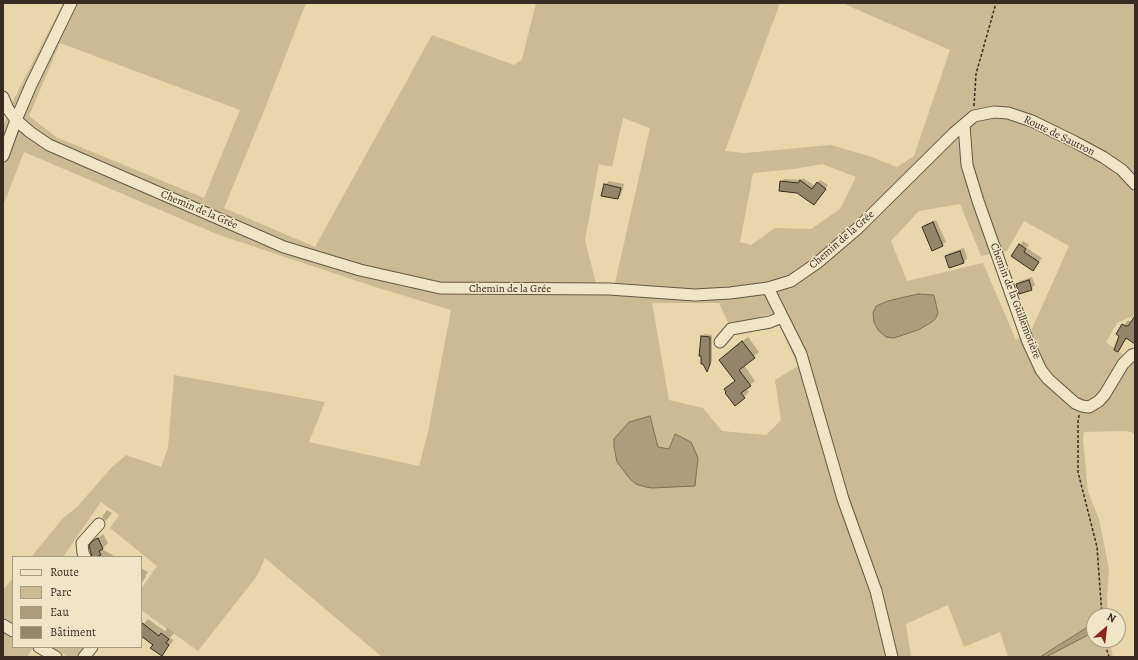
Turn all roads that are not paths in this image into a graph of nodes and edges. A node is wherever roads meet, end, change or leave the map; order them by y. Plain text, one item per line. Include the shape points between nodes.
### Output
1 (71, 3) edge
2 (3, 97) edge
3 (974, 116) joint
4 (16, 120) junction
5 (964, 125) junction
6 (3, 156) edge
7 (1135, 184) edge
8 (768, 288) junction
9 (782, 317) junction
10 (720, 342) dead end
11 (1135, 354) edge
12 (100, 524) dead end
13 (84, 556) edge
14 (3, 625) edge
15 (12, 630) edge
16 (91, 648) edge
17 (40, 651) edge
18 (56, 657) edge
19 (84, 657) edge
20 (892, 657) edge

1 - 4 street
2 - 4 street, Chemin de la Grée
3 - 5 street, Chemin de la Grée
3 - 7 street, Route de Sautron via 994,112 1008,113 1032,121 1103,157 1122,170
4 - 6 street
4 - 8 street, Chemin de la Grée via 49,145 284,247 360,270 440,288 609,289 695,295
5 - 8 street, Chemin de la Grée via 937,148 858,228 817,263 791,280
5 - 11 street, Chemin de la Guillemotière via 969,172 978,201 1028,342 1048,379 1075,403 1088,407 1100,401 1123,364
8 - 9 street
9 - 10 street via 770,322 731,329
9 - 20 street via 801,354 843,499 876,591
12 - 13 street via 82,543
14 - 15 street
16 - 19 street
17 - 18 street

